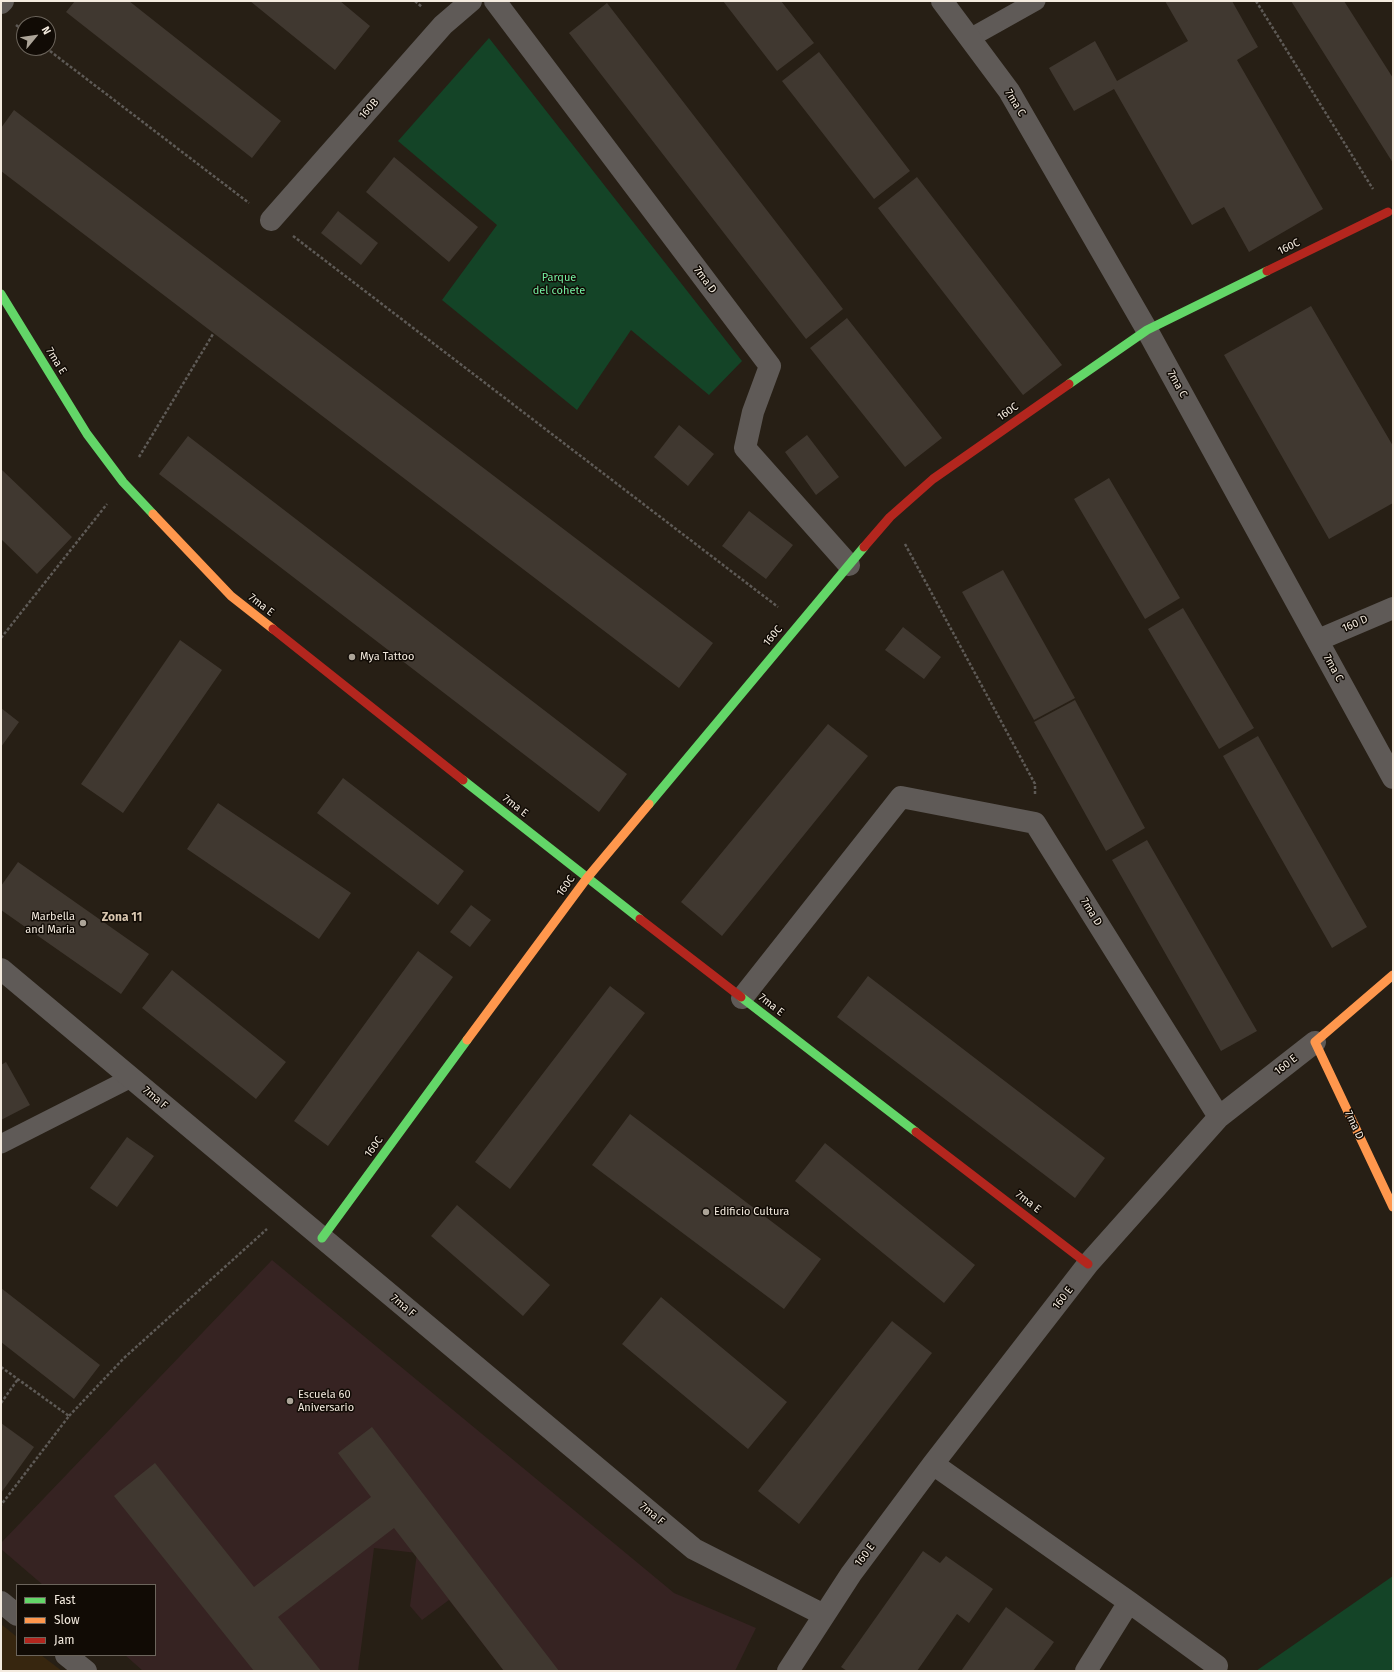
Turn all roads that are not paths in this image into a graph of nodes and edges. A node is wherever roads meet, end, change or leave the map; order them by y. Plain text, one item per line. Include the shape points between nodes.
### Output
1 (3, 1) edge
2 (471, 1) edge
3 (495, 1) edge
4 (942, 1) edge
5 (1036, 1) edge
6 (1, 3) edge
7 (970, 38) junction
8 (1388, 212) road end
9 (271, 220) road end
10 (1, 294) edge
11 (1147, 330) junction
12 (849, 565) junction
13 (1393, 608) edge
14 (1318, 640) junction
15 (1393, 778) edge
16 (587, 878) junction
17 (1, 969) edge
18 (1393, 975) edge
19 (742, 998) junction
20 (1315, 1042) junction
21 (131, 1078) junction
22 (1219, 1117) junction
23 (1, 1144) edge
24 (1393, 1207) edge
25 (322, 1238) junction
26 (1088, 1264) junction
27 (933, 1464) junction
28 (1, 1602) edge
29 (1129, 1602) junction
30 (16, 1614) edge
31 (824, 1615) junction
32 (67, 1656) edge
33 (1217, 1666) dead end
34 (86, 1671) edge
35 (788, 1671) edge
36 (1086, 1671) edge

1 - 6 street
2 - 9 street, 160B via 443,25
3 - 12 street, 7ma D via 770,366 753,412 745,448
4 - 7 street, 7ma C
5 - 7 lane
7 - 11 street, 7ma C via 1009,91
8 - 11 street, 160C
10 - 16 street, 7ma E via 87,434 123,482 231,596
11 - 12 street, 160C via 933,479 890,517
11 - 14 street, 7ma C
12 - 16 street, 160C
13 - 14 street, 160 D
14 - 15 street, 7ma C
16 - 19 street, 7ma E
16 - 25 street, 160C
17 - 21 street, 7ma F
18 - 20 street, 160 E
19 - 22 street, 7ma D via 901,797 1035,823
19 - 26 street, 7ma E
20 - 22 street, 160 E
20 - 24 street, 7ma D
21 - 23 lane
21 - 25 street, 7ma F
22 - 26 street, 160 E
25 - 31 street, 7ma F via 694,1549
26 - 27 street, 160 E
27 - 29 street
27 - 31 street, 160 E via 851,1574
28 - 30 street
29 - 33 street
29 - 36 street
31 - 35 street, 160 E
32 - 34 street

